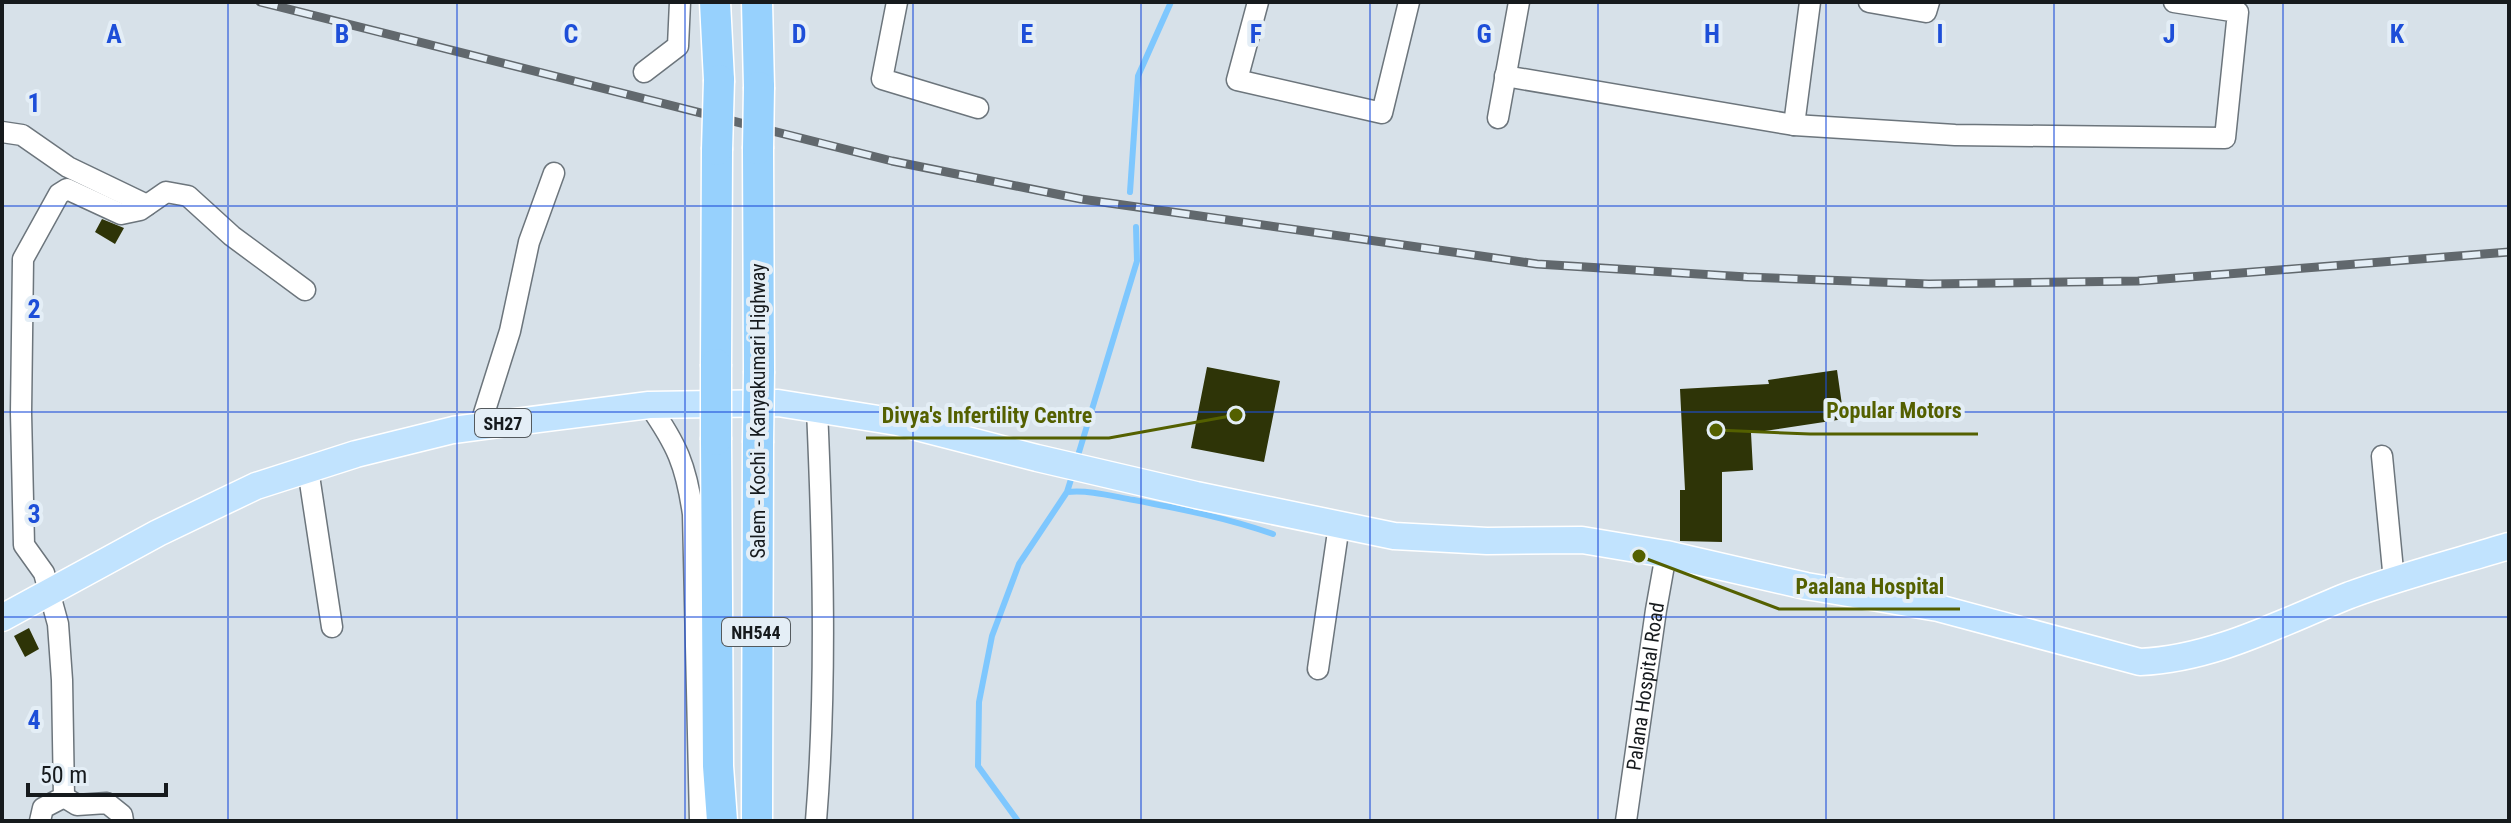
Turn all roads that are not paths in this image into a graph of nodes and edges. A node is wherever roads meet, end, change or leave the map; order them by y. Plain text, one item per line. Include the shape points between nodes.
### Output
1 (680, 2) edge
2 (715, 2) edge
3 (757, 2) edge
4 (897, 2) edge
5 (1258, 2) edge
6 (1409, 2) edge
7 (1519, 2) edge
8 (1810, 2) edge
9 (1869, 2) edge
10 (1929, 2) edge
11 (2174, 2) edge
12 (644, 72) dead end
13 (1505, 76) junction
14 (978, 108) dead end
15 (1498, 118) dead end
16 (1794, 125) junction
17 (2, 132) edge
18 (554, 173) dead end
19 (147, 205) junction
20 (305, 290) dead end
21 (649, 405) junction
22 (817, 409) junction
23 (480, 426) junction
24 (2382, 456) dead end
25 (308, 469) junction
26 (1339, 525) junction
27 (2509, 546) edge
28 (1666, 554) junction
29 (2394, 581) junction
30 (49, 592) junction
31 (2, 618) edge
32 (332, 627) dead end
33 (1318, 669) dead end
34 (64, 797) junction
35 (40, 821) edge
36 (123, 821) edge
37 (700, 821) edge
38 (722, 821) edge
39 (757, 821) edge
40 (816, 821) edge
41 (1626, 821) edge

1 - 12 street via 678,46
2 - 38 highway, Salem - Kochi - Kanyakumari Highway / NH544, bridge
3 - 39 highway, Salem - Kochi - Kanyakumari Highway / NH544, bridge
4 - 14 street via 882,79
5 - 6 street via 1237,80 1382,113
7 - 13 street
8 - 16 street
9 - 10 street via 1926,12
11 - 16 street via 2238,12 2225,138 1955,135
13 - 15 street
13 - 16 street
17 - 19 street via 22,135 68,167
18 - 23 street via 529,242 510,331
19 - 20 street via 166,192 188,196
19 - 30 street via 121,214 67,189 59,194 23,259 24,545 44,573
21 - 22 main road, SH27 via 778,403
21 - 23 main road, SH27
21 - 37 street via 675,441 688,477 693,514
22 - 26 main road, SH27 via 897,422
22 - 40 street via 822,527
23 - 25 main road, SH27
24 - 29 street
25 - 30 main road, SH27 via 256,486
25 - 32 street
26 - 28 main road, SH27 via 1394,536 1582,540
26 - 33 street
27 - 29 main road, SH27
28 - 29 main road, SH27 via 1806,586 1938,608 2140,662 2173,660 2230,644
28 - 41 street, Palana Hospital Road
30 - 31 main road, SH27
30 - 34 street via 58,624
34 - 35 street via 43,808
34 - 36 street via 77,805 107,803

